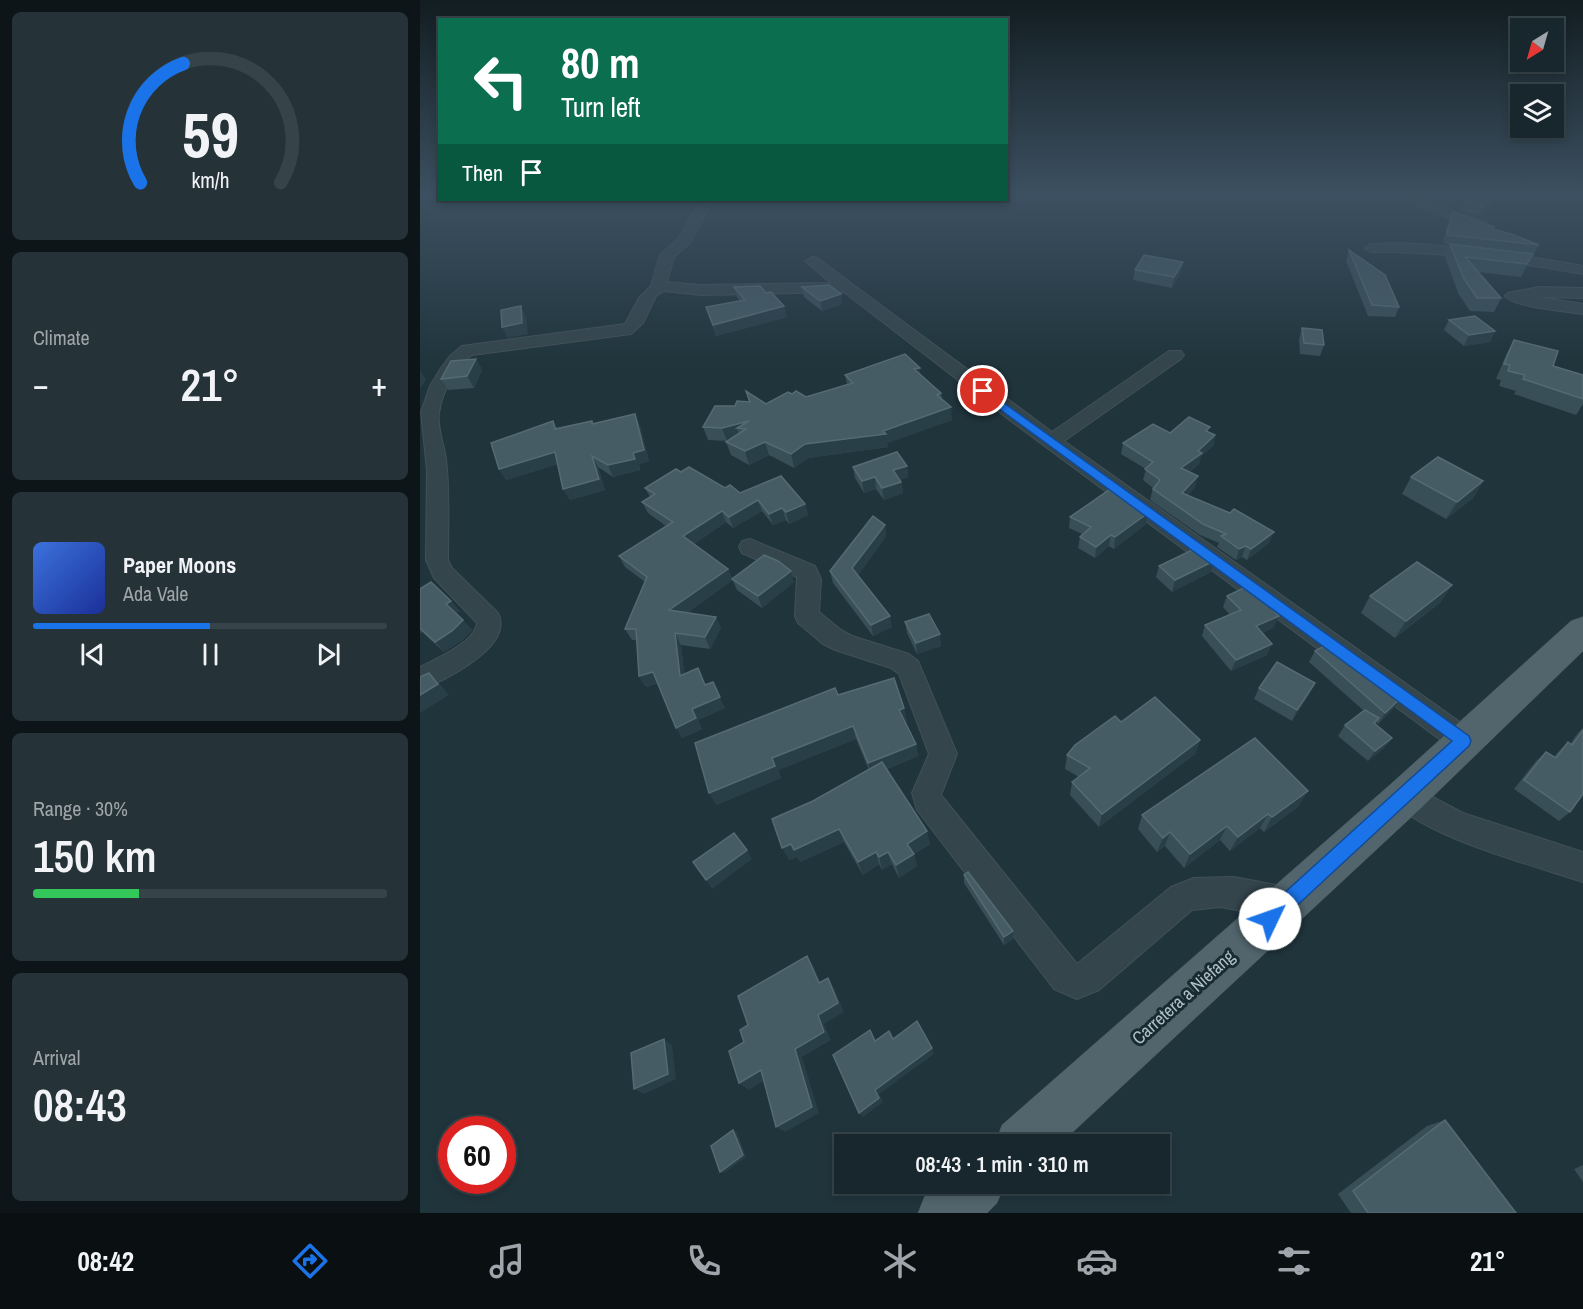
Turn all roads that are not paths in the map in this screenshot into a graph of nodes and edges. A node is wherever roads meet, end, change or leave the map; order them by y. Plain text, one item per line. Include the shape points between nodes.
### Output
1 (671, 252) edge
2 (1469, 252) edge
3 (1545, 252) edge
4 (812, 261) dead end
5 (1583, 269) edge
6 (658, 288) junction
7 (845, 288) junction
8 (1583, 293) edge
9 (1583, 309) edge
10 (1175, 355) dead end
11 (1052, 441) junction
12 (750, 547) dead end
13 (1583, 630) edge
14 (420, 679) edge
15 (1464, 741) junction
16 (1406, 796) junction
17 (1583, 867) edge
18 (1287, 903) junction
19 (1032, 1134) edge
20 (967, 1194) edge
21 (946, 1213) edge

1 - 6 street
2 - 5 street
3 - 5 street
4 - 7 street
6 - 7 street
6 - 14 street via 652,291 633,328 625,332 468,350 456,359 436,393 429,420 436,457 437,560 442,572 489,620 491,628 476,646
7 - 11 street
8 - 9 street via 1513,296
10 - 11 street
11 - 15 street
12 - 18 street via 807,572 807,616 832,637 900,661 909,668 943,754 942,765 927,784 927,800 1066,977 1077,982 1087,978 1182,898 1196,891 1216,890
13 - 15 main road, Carretera a Niefang
15 - 16 main road, Carretera a Niefang
16 - 17 street via 1455,825
16 - 18 main road, Carretera a Niefang
18 - 19 main road, Carretera a Niefang
20 - 21 main road

